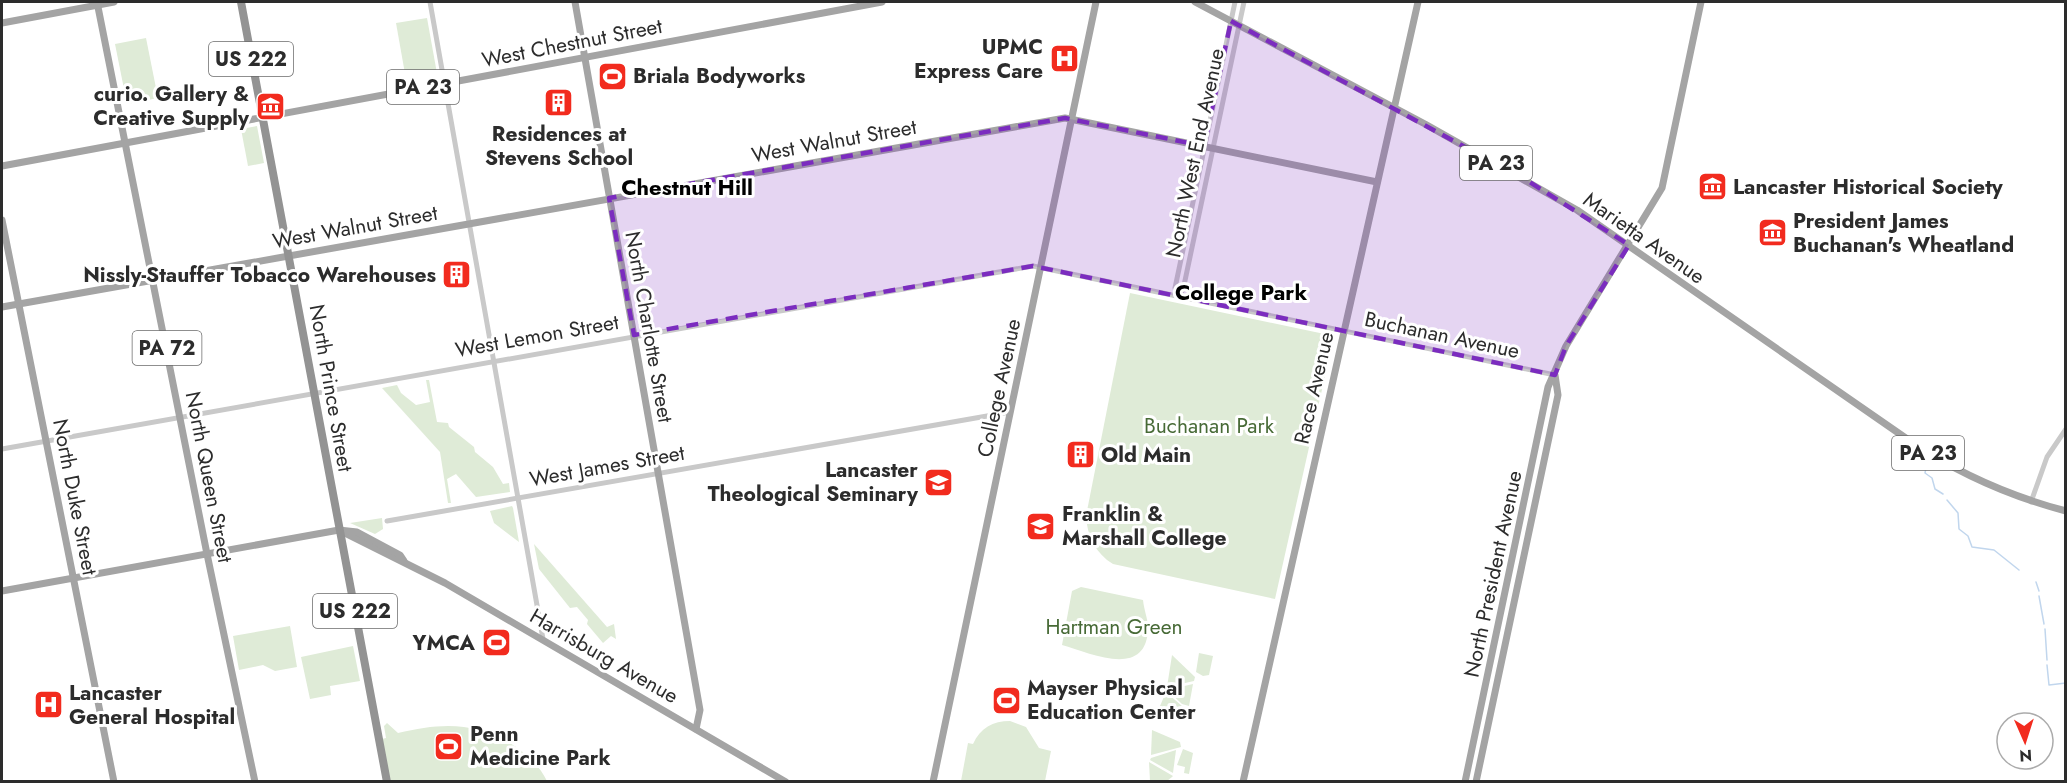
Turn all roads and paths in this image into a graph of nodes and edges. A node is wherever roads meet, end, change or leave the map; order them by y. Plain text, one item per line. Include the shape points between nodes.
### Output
1 (114, 2) edge
2 (241, 2) edge
3 (430, 2) edge
4 (575, 2) edge
5 (882, 2) edge
6 (1096, 2) edge
7 (1195, 2) edge
8 (1235, 2) edge
9 (1244, 2) edge
10 (1418, 2) edge
11 (1701, 2) edge
12 (97, 3) edge
13 (1231, 21) junction
14 (2, 23) edge
15 (1239, 25) junction
16 (584, 58) junction
17 (445, 83) junction
18 (1394, 107) junction
19 (262, 117) junction
20 (1072, 119) junction
21 (126, 143) junction
22 (1204, 146) junction
23 (1212, 148) junction
24 (2, 166) edge
25 (1377, 182) junction
26 (609, 198) junction
27 (2, 220) edge
28 (470, 223) junction
29 (1629, 245) junction
30 (289, 256) junction
31 (1041, 267) junction
32 (153, 280) junction
33 (1176, 296) junction
34 (19, 304) junction
35 (2, 307) edge
36 (1343, 331) junction
37 (634, 335) junction
38 (494, 360) junction
39 (1555, 375) junction
40 (314, 393) junction
41 (1010, 411) junction
42 (180, 417) junction
43 (2066, 429) edge
44 (46, 441) junction
45 (2, 449) edge
46 (658, 473) junction
47 (519, 498) junction
48 (2031, 502) junction
49 (2066, 511) edge
50 (387, 521) dead end
51 (339, 530) junction
52 (207, 554) junction
53 (74, 577) junction
54 (2, 591) edge
55 (543, 639) junction
56 (696, 729) junction
57 (114, 782) edge
58 (255, 782) edge
59 (387, 782) edge
60 (786, 782) edge
61 (933, 782) edge
62 (1243, 782) edge
63 (1465, 782) edge
64 (1476, 782) edge

1 - 12 main road
2 - 19 highway, North Prince Street / US 222
3 - 17 street
4 - 16 main road, North Charlotte Street
5 - 16 main road, West Chestnut Street / PA 23
6 - 20 main road, College Avenue
7 - 13 main road, Marietta Avenue / PA 23
8 - 13 street, North West End Avenue
9 - 15 street, North West End Avenue
10 - 18 main road, Race Avenue
11 - 29 main road, North President Avenue via 1664,182
12 - 14 main road
12 - 21 main road, North Queen Street / PA 72
13 - 15 main road, Marietta Avenue / PA 23
13 - 22 street, North West End Avenue
15 - 18 main road, Marietta Avenue / PA 23
15 - 23 street, North West End Avenue
16 - 17 main road, West Chestnut Street / PA 23
16 - 26 main road, North Charlotte Street
17 - 19 main road, West Chestnut Street / PA 23
17 - 28 street
18 - 25 main road, Race Avenue
18 - 29 main road, Marietta Avenue / PA 23 via 1550,194
19 - 21 main road, West Chestnut Street / PA 23
19 - 30 highway, North Prince Street / US 222
20 - 22 main road, West Walnut Street
20 - 26 main road, West Walnut Street
20 - 31 main road, College Avenue
21 - 24 main road, PA 23
21 - 32 main road, North Queen Street / PA 72
22 - 23 main road, West Walnut Street
22 - 33 street, North West End Avenue
23 - 25 main road, West Walnut Street
23 - 33 street, North West End Avenue via 1183,290
25 - 36 main road, Race Avenue
26 - 28 main road, West Walnut Street
26 - 37 main road, North Charlotte Street
27 - 34 main road, North Duke Street
28 - 30 main road, West Walnut Street
28 - 38 street
29 - 39 main road, North President Avenue via 1566,346
29 - 48 main road, Marietta Avenue / PA 23 via 1916,445 1978,481
30 - 32 main road, West Walnut Street
30 - 40 highway, North Prince Street / US 222
31 - 33 street, Buchanan Avenue
31 - 37 street, West Lemon Street
31 - 41 main road, College Avenue
32 - 34 main road, West Walnut Street
32 - 42 main road, North Queen Street / PA 72
33 - 36 street, Buchanan Avenue
34 - 35 main road, West Walnut Street
34 - 44 main road, North Duke Street
36 - 39 street, Buchanan Avenue
36 - 62 main road, Race Avenue
37 - 38 street, West Lemon Street
37 - 46 main road, North Charlotte Street
38 - 40 street, West Lemon Street
38 - 47 street
39 - 63 main road, North President Avenue via 1548,387
39 - 64 main road, North President Avenue via 1558,395
40 - 42 street, West Lemon Street
40 - 51 highway, North Prince Street / US 222
41 - 46 street, West James Street
41 - 61 main road, College Avenue
42 - 44 street, West Lemon Street
42 - 52 main road, North Queen Street / PA 72
43 - 48 street via 2047,457
44 - 45 street, West Lemon Street
44 - 53 main road, North Duke Street
46 - 47 street, West James Street
46 - 56 main road, North Charlotte Street via 700,710
47 - 50 street, West James Street
47 - 55 street
48 - 49 main road, Marietta Avenue / PA 23
51 - 52 main road
51 - 55 main road, Harrisburg Avenue via 404,561
51 - 59 highway, North Prince Street / US 222
52 - 53 main road
52 - 58 main road, North Queen Street / PA 72
53 - 54 main road
53 - 57 main road, North Duke Street
55 - 56 main road, Harrisburg Avenue
56 - 60 main road, Harrisburg Avenue

